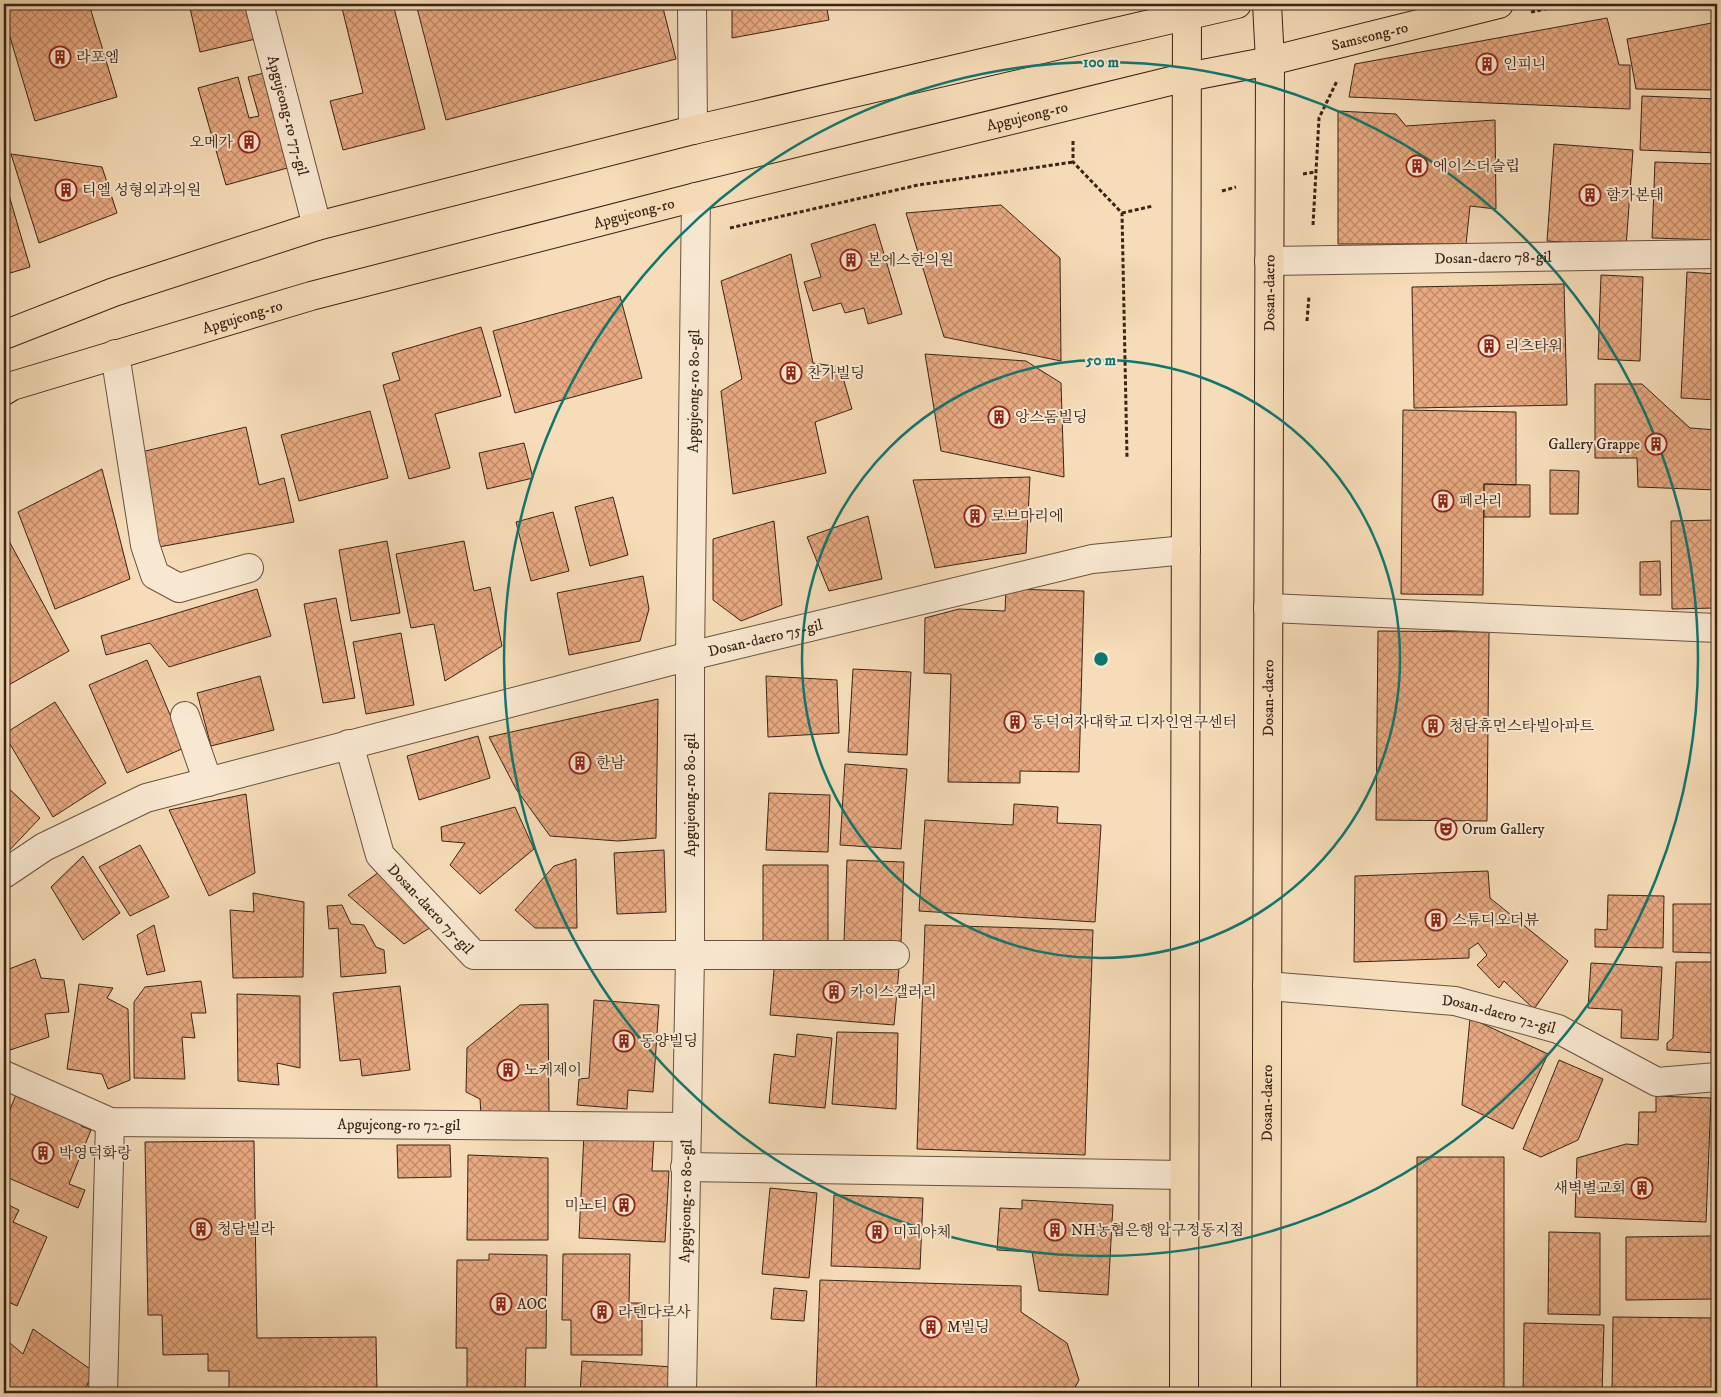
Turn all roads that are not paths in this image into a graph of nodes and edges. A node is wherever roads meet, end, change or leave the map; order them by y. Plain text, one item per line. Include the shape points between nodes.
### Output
1 (259, 4) edge
2 (692, 4) edge
3 (1237, 4) edge
4 (1267, 4) edge
5 (1499, 4) edge
6 (1187, 9) edge
7 (1270, 61) junction
8 (1187, 76) junction
9 (693, 130) junction
10 (696, 197) junction
11 (317, 226) junction
12 (1717, 254) edge
13 (1269, 261) junction
14 (4, 335) edge
15 (115, 354) junction
16 (4, 391) edge
17 (1186, 550) junction
18 (249, 568) dead end
19 (1268, 608) junction
20 (1717, 628) edge
21 (690, 656) junction
22 (185, 716) dead end
23 (349, 744) junction
24 (208, 782) junction
25 (4, 874) edge
26 (895, 955) dead end
27 (690, 956) junction
28 (1267, 986) junction
29 (4, 1074) edge
30 (1717, 1078) edge
31 (110, 1122) junction
32 (687, 1127) junction
33 (685, 1167) junction
34 (1184, 1175) junction
35 (103, 1393) edge
36 (682, 1393) edge
37 (1184, 1393) edge
38 (1266, 1393) edge

1 - 11 street, Apgujeong-ro 77-gil
2 - 9 street
3 - 6 main road
4 - 7 main road, Dosan-daero
5 - 7 main road, Samseong-ro
6 - 8 main road
6 - 9 main road via 1065,46
7 - 8 main road, Apgujeong-ro
7 - 13 main road, Dosan-daero
8 - 10 main road, Apgujeong-ro
8 - 17 main road
9 - 11 main road
10 - 15 main road, Apgujeong-ro via 311,296
10 - 21 street, Apgujeong-ro 80-gil
11 - 14 main road via 114,292
12 - 13 street, Dosan-daero 78-gil
13 - 19 main road, Dosan-daero
15 - 16 main road, Apgujeong-ro
15 - 18 street via 145,545 155,575 180,588
17 - 21 street, Dosan-daero 75-gil via 1092,559
17 - 34 main road
19 - 20 street
19 - 28 main road, Dosan-daero
21 - 23 street, Dosan-daero 75-gil
21 - 27 street, Apgujeong-ro 80-gil
22 - 24 street
23 - 24 street, Dosan-daero 75-gil
23 - 27 street, Dosan-daero 75-gil via 380,855 474,955
24 - 25 street, Dosan-daero 75-gil via 146,798 44,847
26 - 27 street, Dosan-daero 75-gil
27 - 32 street, Apgujeong-ro 80-gil
28 - 30 street, Dosan-daero 72-gil via 1455,1000 1558,1029 1657,1082
28 - 38 main road, Dosan-daero
29 - 31 street, Apgujeong-ro 72-gil
31 - 32 street, Apgujeong-ro 72-gil
31 - 35 street
32 - 33 street, Apgujeong-ro 80-gil
33 - 34 street
33 - 36 street, Apgujeong-ro 80-gil
34 - 37 main road

